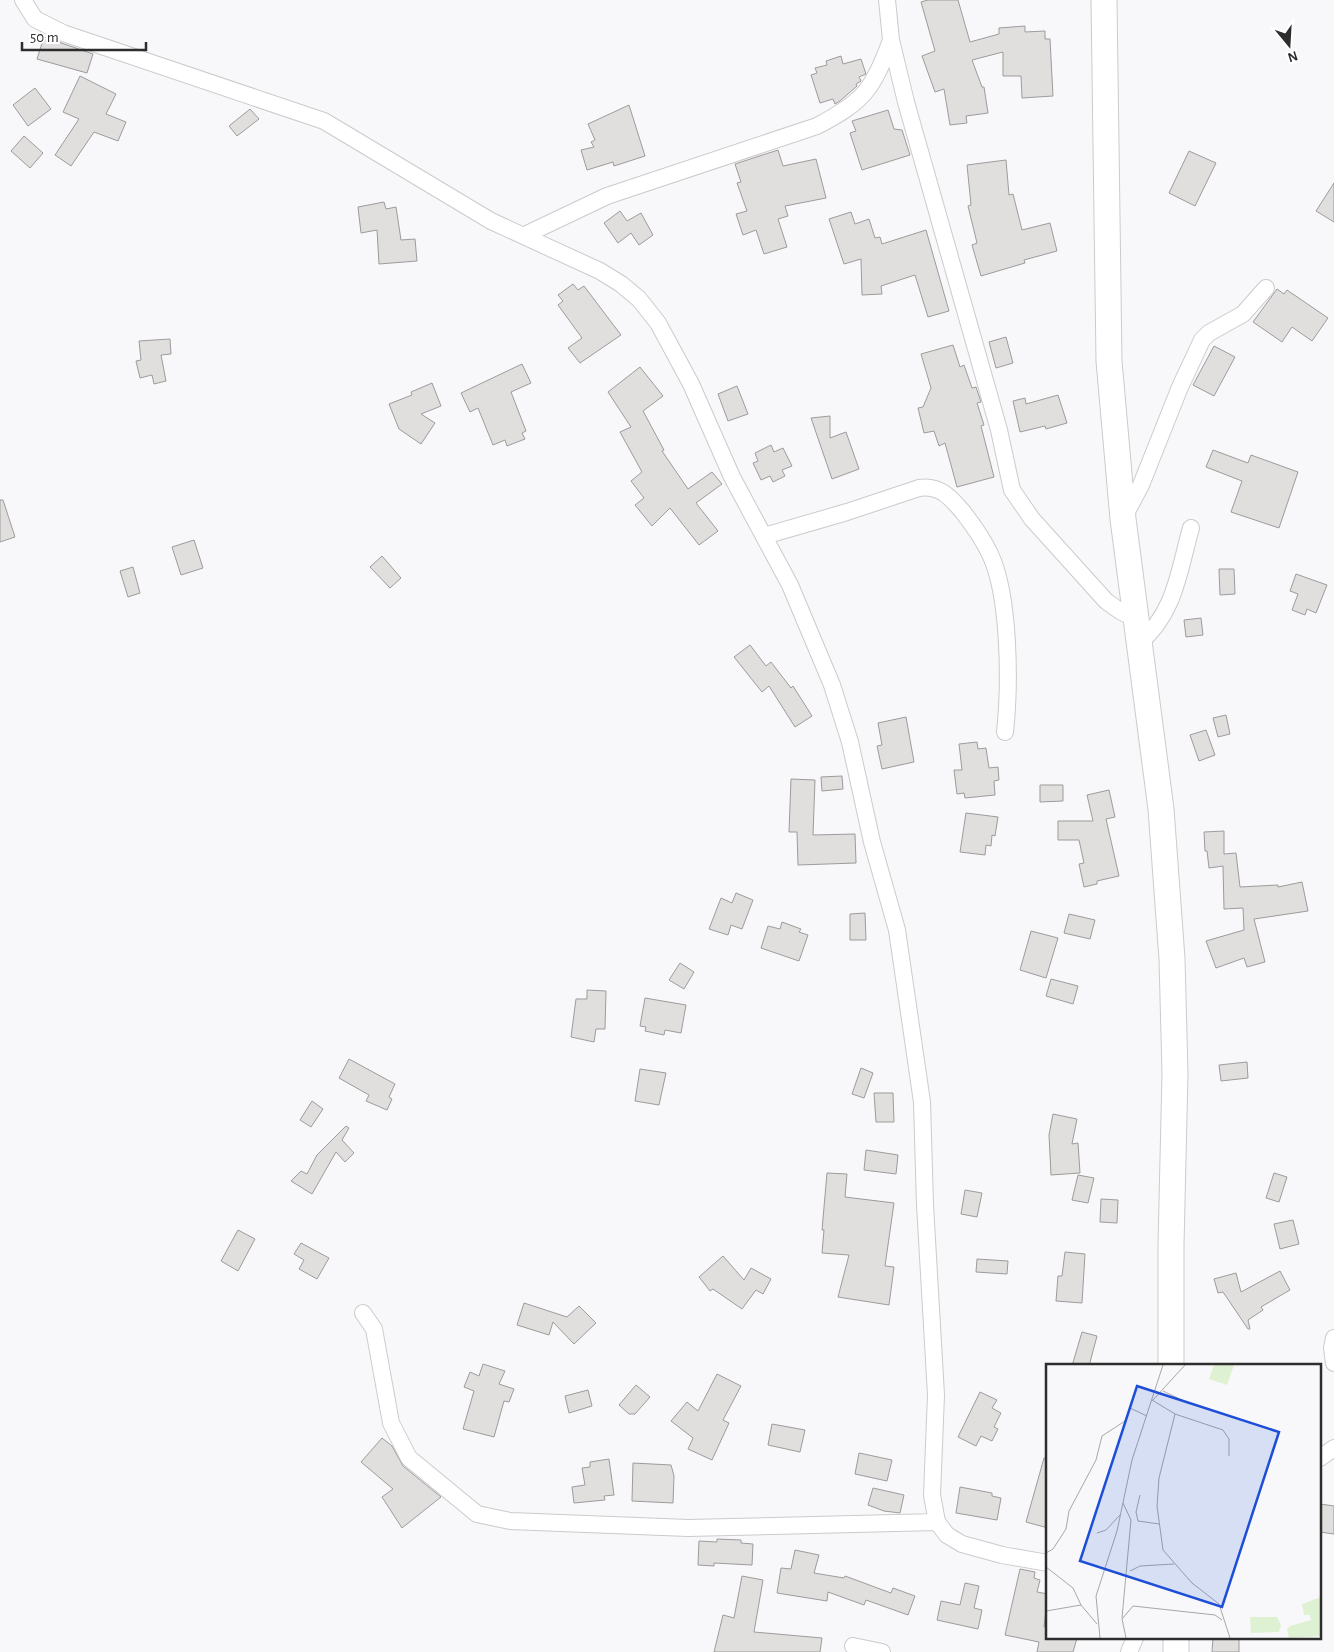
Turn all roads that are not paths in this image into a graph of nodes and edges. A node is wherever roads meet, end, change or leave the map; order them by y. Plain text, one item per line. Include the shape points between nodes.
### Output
1 (23, 0) edge
2 (886, 0) edge
3 (1104, 0) edge
4 (891, 40) junction
5 (525, 235) junction
6 (1266, 288) dead end
7 (1123, 518) junction
8 (1192, 528) dead end
9 (764, 536) junction
10 (1138, 631) junction
11 (1005, 732) dead end
12 (363, 1313) dead end
13 (1334, 1338) edge
14 (1334, 1363) edge
15 (1171, 1364) edge
16 (1334, 1448) edge
17 (1322, 1457) edge
18 (937, 1522) junction
19 (1046, 1563) edge
20 (1134, 1640) edge
21 (853, 1646) dead end
22 (882, 1652) edge
23 (1129, 1652) edge

1 - 5 street via 35,19 63,33 324,121 492,221
2 - 4 street
3 - 7 highway via 1109,360
4 - 5 street via 868,90 847,110 799,133 607,196
4 - 10 street via 999,430 1012,490 1032,519 1106,601
5 - 9 street via 600,271 639,299 658,323 691,384 732,477
6 - 7 street via 1243,314 1202,340 1141,485
7 - 10 highway
8 - 10 street via 1165,613 1155,629
9 - 11 street via 919,488 939,489 953,500 974,525 997,575 1008,664
9 - 18 street via 790,585 832,685 850,742 901,950 922,1102 936,1395 932,1495
10 - 15 highway via 1161,809 1172,960 1176,1073
12 - 18 street via 374,1329 391,1423 409,1458 477,1514 510,1521 688,1528
13 - 14 street
16 - 17 street
18 - 19 street via 947,1535 962,1544
20 - 23 street
21 - 22 street

